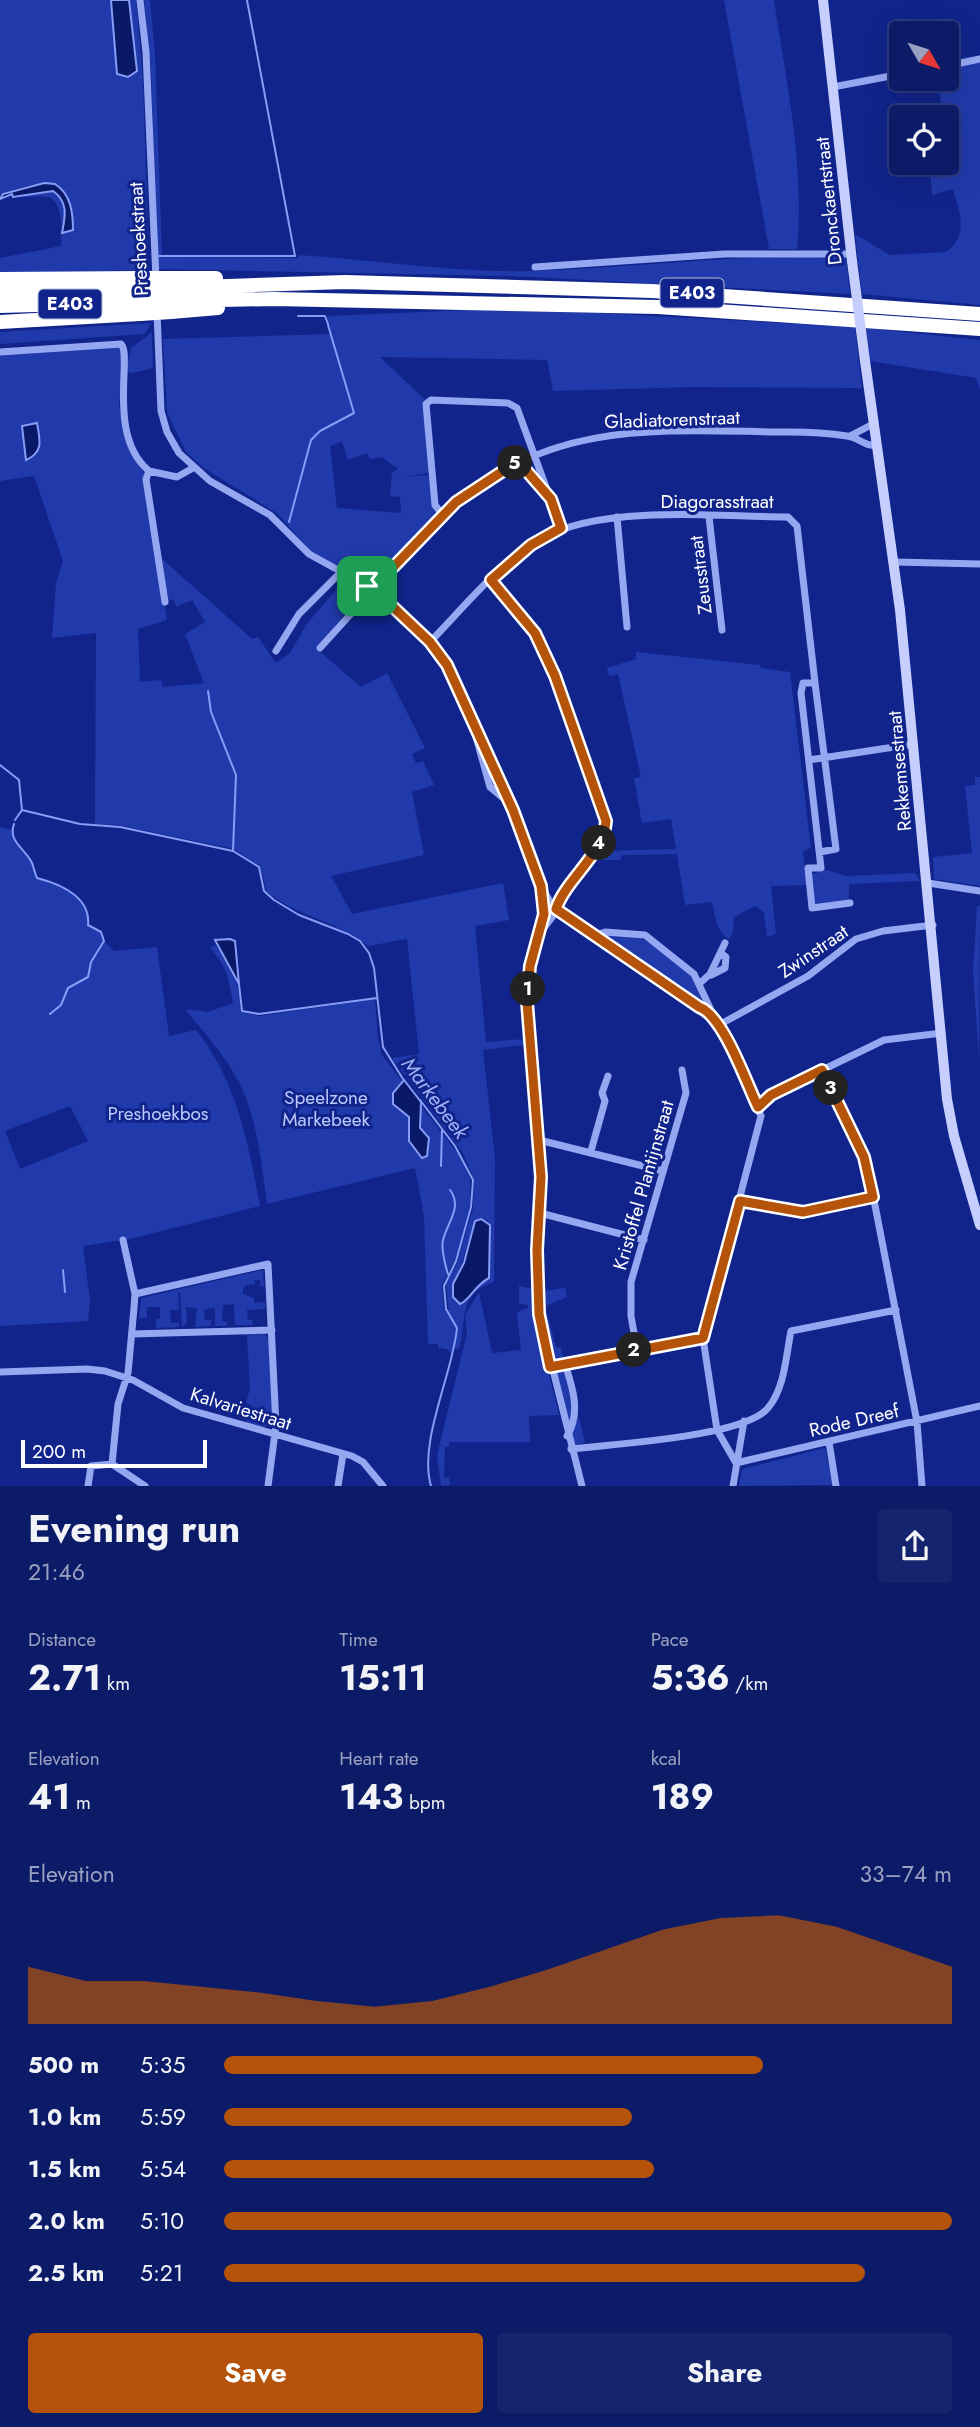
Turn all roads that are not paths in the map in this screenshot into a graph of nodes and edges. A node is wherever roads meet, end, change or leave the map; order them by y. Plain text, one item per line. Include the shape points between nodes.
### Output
1 (140, 0) edge
2 (823, 0) edge
3 (980, 59) edge
4 (959, 63) edge
5 (889, 76) edge
6 (833, 87) junction
7 (851, 257) junction
8 (535, 267) dead end
9 (0, 279) edge
10 (0, 293) edge
11 (170, 295) junction
12 (139, 296) junction
13 (0, 306) edge
14 (858, 311) joint
15 (980, 314) edge
16 (0, 322) edge
17 (980, 329) edge
18 (0, 352) edge
19 (873, 424) junction
20 (850, 436) junction
21 (876, 445) junction
22 (535, 454) junction
23 (518, 461) junction
24 (193, 468) junction
25 (149, 471) junction
26 (551, 499) junction
27 (442, 514) junction
28 (617, 517) junction
29 (709, 517) junction
30 (561, 528) junction
31 (894, 562) junction
32 (980, 564) edge
33 (341, 572) junction
34 (491, 580) junction
35 (378, 583) junction
36 (367, 586) junction
37 (379, 595) junction
38 (368, 596) junction
39 (166, 602) dead end
40 (628, 627) dead end
41 (722, 630) dead end
42 (430, 642) junction
43 (320, 648) dead end
44 (276, 651) dead end
45 (815, 683) junction
46 (915, 747) junction
47 (823, 758) junction
48 (809, 760) junction
49 (820, 852) junction
50 (928, 883) junction
51 (980, 891) edge
52 (850, 903) dead end
53 (551, 910) junction
54 (933, 925) junction
55 (594, 936) junction
56 (725, 943) dead end
57 (699, 984) junction
58 (709, 1010) junction
59 (719, 1025) junction
60 (942, 1033) junction
61 (682, 1070) dead end
62 (822, 1070) junction
63 (608, 1076) dead end
64 (758, 1107) junction
65 (539, 1140) junction
66 (591, 1152) junction
67 (663, 1171) junction
68 (873, 1197) junction
69 (740, 1201) junction
70 (540, 1213) junction
71 (980, 1226) edge
72 (123, 1240) dead end
73 (644, 1240) junction
74 (135, 1294) junction
75 (896, 1310) junction
76 (272, 1330) junction
77 (132, 1334) junction
78 (703, 1338) junction
79 (637, 1350) junction
80 (565, 1364) junction
81 (550, 1367) junction
82 (0, 1372) edge
83 (126, 1377) junction
84 (980, 1406) edge
85 (744, 1421) junction
86 (917, 1422) junction
87 (717, 1430) junction
88 (275, 1435) junction
89 (567, 1436) junction
90 (829, 1442) junction
91 (571, 1449) junction
92 (343, 1454) junction
93 (736, 1463) junction
94 (112, 1464) junction
95 (88, 1486) edge
96 (145, 1486) edge
97 (268, 1486) edge
98 (338, 1486) edge
99 (383, 1486) edge
100 (582, 1486) edge
101 (733, 1486) edge
102 (836, 1486) edge
103 (922, 1486) edge

1 - 24 street, Preshoekstraat via 149,103 160,402 170,440
2 - 6 street, Dronckaertstraat
3 - 4 street
5 - 6 street
6 - 7 street, Dronckaertstraat
7 - 8 street via 724,254
7 - 14 street, Dronckaertstraat, bridge
9 - 12 highway
10 - 12 highway, E403
11 - 12 highway, bridge
11 - 12 highway, E403, bridge
11 - 15 highway, E403 via 267,278 652,291
11 - 17 highway, E403 via 658,307
12 - 13 highway, E403
12 - 16 highway
14 - 19 street, Rekkemsestraat, bridge
18 - 25 street via 121,344 126,352 121,402 125,425 137,457
19 - 20 street, Gladiatorenstraat
19 - 21 street, Rekkemsestraat
20 - 21 street, Gladiatorenstraat
20 - 22 street, Gladiatorenstraat via 620,433 573,441
21 - 31 street, Rekkemsestraat
22 - 23 street, Gladiatorenstraat
22 - 26 street
22 - 27 street via 513,405 427,402 435,505
23 - 26 street
23 - 27 street, Gladiatorenstraat
24 - 25 street via 177,477
24 - 33 street, Preshoekstraat via 271,514 309,554
25 - 39 street via 146,482
26 - 30 street
27 - 35 street, Gladiatorenstraat
28 - 29 street, Diagorasstraat
28 - 30 street, Diagorasstraat
28 - 40 street
29 - 41 street, Zeusstraat
29 - 45 street, Diagorasstraat via 788,517 796,526
30 - 34 street, Diagorasstraat via 531,545
31 - 32 street
31 - 46 street, Rekkemsestraat
33 - 36 street, Preshoekstraat
33 - 44 street via 299,614
34 - 42 street, Diagorasstraat
34 - 53 street via 535,633 605,815 602,838
35 - 36 street
35 - 37 street
36 - 38 street
37 - 38 street
37 - 42 street
38 - 43 street
42 - 53 street via 447,665 510,803
45 - 47 street, Diagorasstraat
45 - 48 street via 801,687
46 - 47 street
46 - 50 street, Rekkemsestraat
47 - 48 street
47 - 49 street, Diagorasstraat via 836,849
48 - 49 street
49 - 52 street via 821,868 808,868 812,908
50 - 51 street
50 - 54 street, Rekkemsestraat
53 - 55 street
53 - 65 street via 530,966 527,1002
54 - 59 street, Zwinstraat via 856,939 808,976
54 - 60 street, Rekkemsestraat
55 - 57 street via 605,932 645,935 694,974
55 - 58 street
56 - 57 street via 710,974
57 - 58 street
58 - 59 street
59 - 64 street
60 - 62 street via 884,1040
60 - 71 street, Rekkemsestraat via 951,1122
61 - 67 street, Kristoffel Plantijnstraat via 686,1093
62 - 64 street via 771,1095
62 - 68 street via 864,1157
63 - 66 street
64 - 69 street via 759,1129
65 - 66 street
65 - 70 street
66 - 67 street
67 - 73 street, Kristoffel Plantijnstraat
68 - 69 street via 803,1212
68 - 75 street
69 - 78 street
70 - 73 street
70 - 81 street via 539,1314
72 - 74 street
73 - 79 street, Kristoffel Plantijnstraat via 630,1298
74 - 76 street via 268,1264
74 - 77 street
75 - 85 street via 791,1331 774,1399 761,1415
75 - 86 street
76 - 77 street
76 - 88 street
77 - 83 street
78 - 79 street
78 - 87 street
79 - 80 street
80 - 81 street
80 - 89 street via 575,1405 574,1425
81 - 89 street
82 - 83 street, Kalvariestraat via 87,1369
83 - 88 street, Kalvariestraat via 183,1408
83 - 94 street via 117,1404
84 - 86 street, Rode Dreef
85 - 87 street
85 - 93 street
86 - 90 street, Rode Dreef
86 - 103 street
87 - 91 street
87 - 93 street
88 - 92 street, Kalvariestraat
88 - 97 street
89 - 91 street
90 - 93 street, Rode Dreef
90 - 102 street
91 - 100 street
92 - 98 street
92 - 99 street, Kalvariestraat via 363,1462
93 - 101 street
94 - 95 street via 91,1466
94 - 96 street

